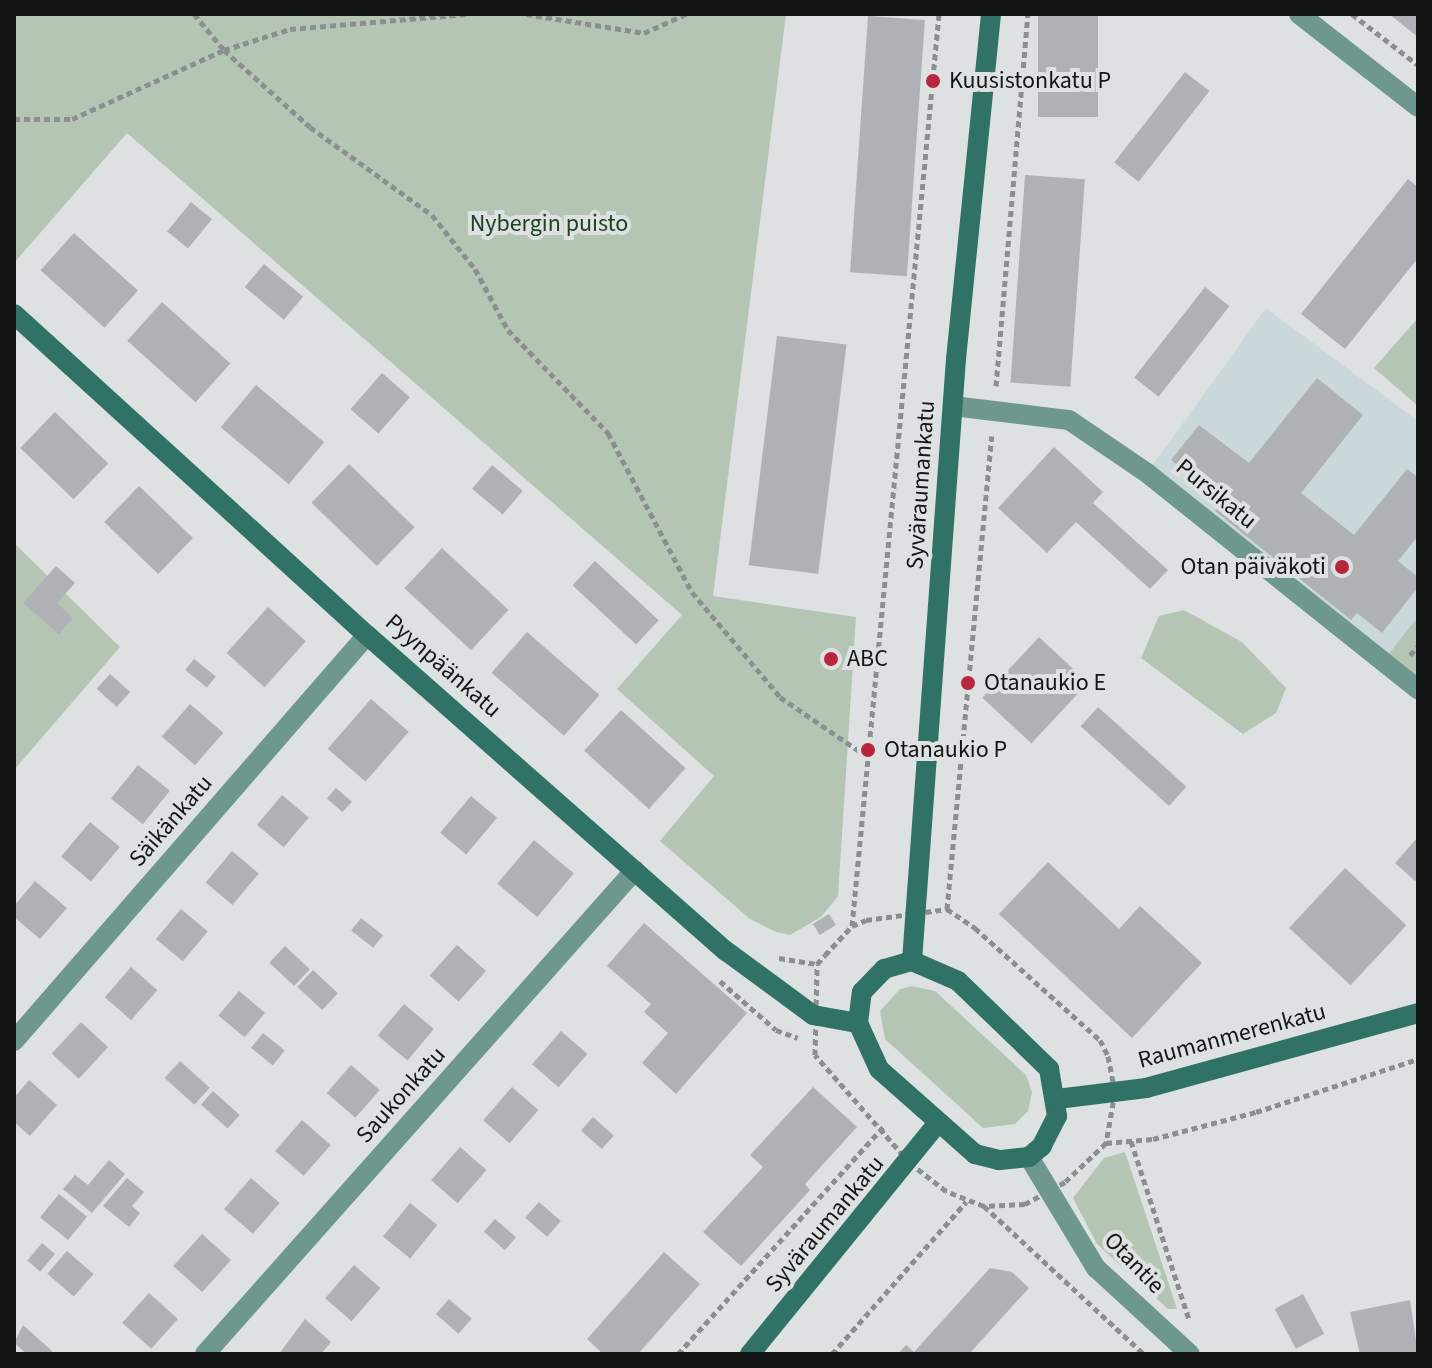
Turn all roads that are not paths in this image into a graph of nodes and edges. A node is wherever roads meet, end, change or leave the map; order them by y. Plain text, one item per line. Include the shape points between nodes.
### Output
1 (991, 14) edge
2 (1299, 14) edge
3 (1418, 107) edge
4 (14, 314) edge
5 (953, 406) junction
6 (367, 635) junction
7 (1418, 689) edge
8 (635, 870) junction
9 (912, 961) junction
10 (1418, 1013) edge
11 (858, 1023) junction
12 (14, 1041) edge
13 (1057, 1099) junction
14 (937, 1124) junction
15 (1029, 1157) junction
16 (205, 1354) edge
17 (750, 1354) edge
18 (1190, 1354) edge

1 - 5 main road, Syväraumankatu
2 - 3 street
4 - 6 main road, Pyynpäänkatu
5 - 7 street, Pursikatu via 1069,420 1147,473
5 - 9 main road, Syväraumankatu
6 - 8 main road, Pyynpäänkatu
6 - 12 street, Säikänkatu
8 - 11 main road, Pyynpäänkatu via 726,951 813,1015
8 - 16 street, Saukonkatu
9 - 11 main road via 884,969 862,992
9 - 13 main road via 958,981 1019,1039 1049,1069
10 - 13 main road, Raumanmerenkatu via 1190,1077
11 - 14 main road via 879,1069
13 - 15 main road via 1050,1133
14 - 15 main road via 975,1154 999,1160
14 - 17 main road, Syväraumankatu
15 - 18 street, Otantie via 1096,1268

